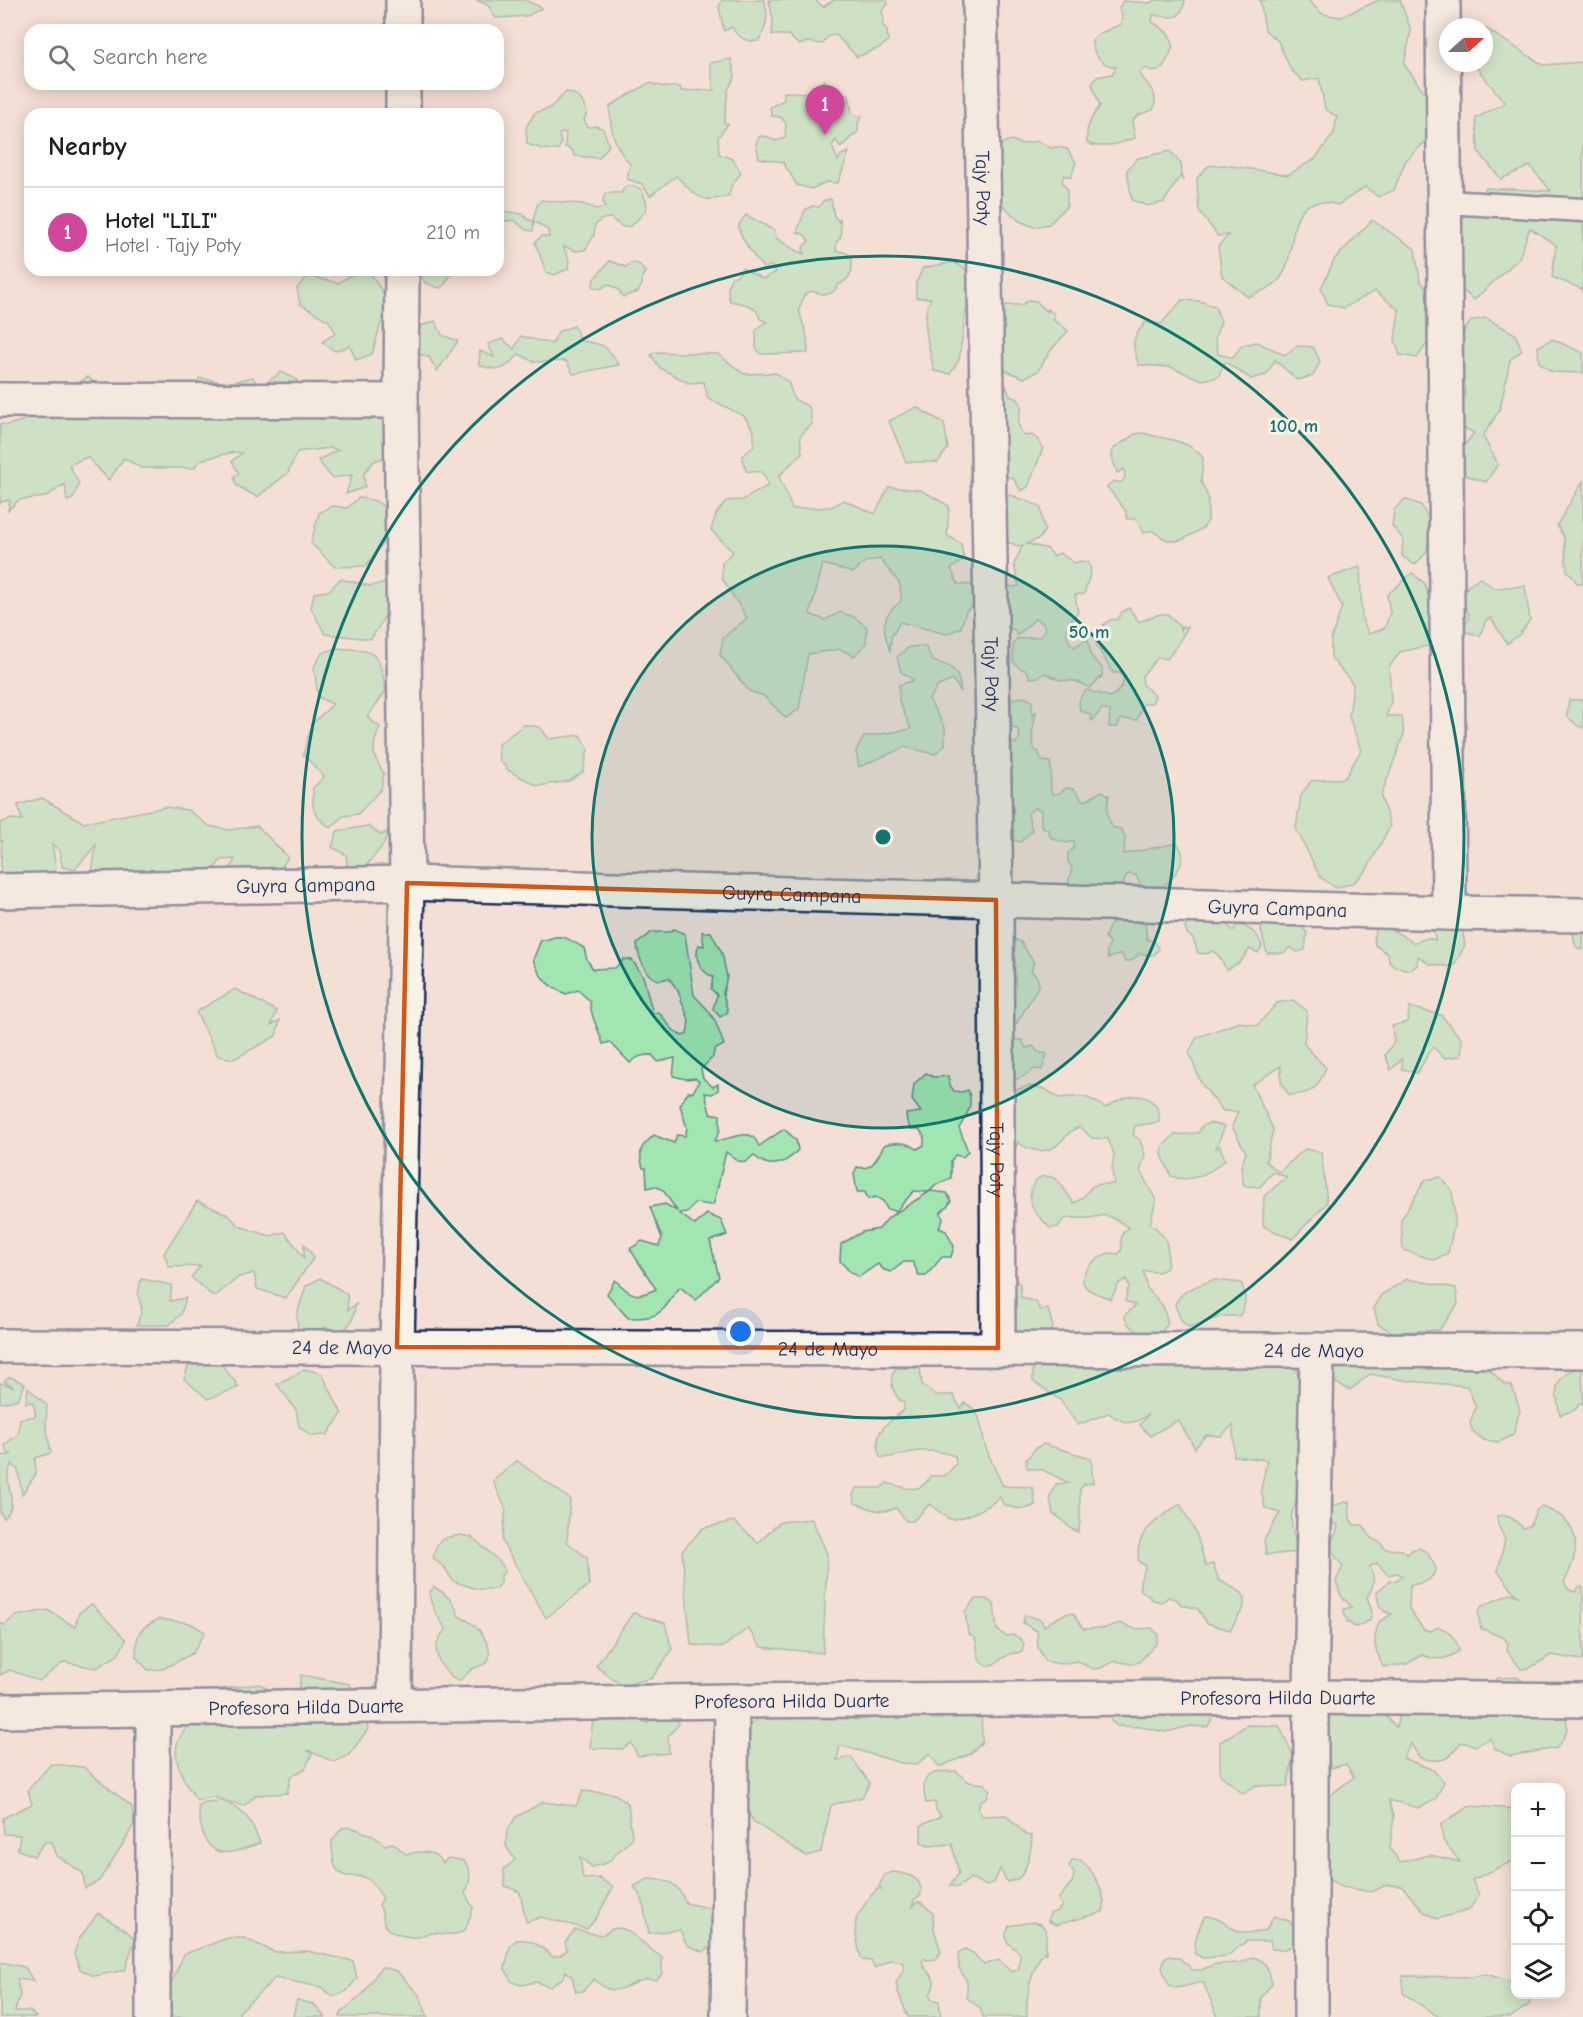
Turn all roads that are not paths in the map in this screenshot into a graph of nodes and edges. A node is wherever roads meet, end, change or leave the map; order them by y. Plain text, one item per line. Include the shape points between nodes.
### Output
1 (403, 0) edge
2 (980, 0) edge
3 (1443, 0) edge
4 (403, 24) edge
5 (403, 90) edge
6 (403, 108) edge
7 (1444, 202) junction
8 (1583, 210) edge
9 (402, 276) edge
10 (0, 400) edge
11 (401, 401) junction
12 (407, 883) junction
13 (0, 891) edge
14 (996, 900) junction
15 (1449, 913) junction
16 (1583, 915) edge
17 (0, 1346) edge
18 (397, 1347) junction
19 (998, 1348) junction
20 (1317, 1350) junction
21 (1583, 1351) edge
22 (1311, 1697) junction
23 (1583, 1700) edge
24 (732, 1701) junction
25 (395, 1704) junction
26 (153, 1710) junction
27 (0, 1711) edge
28 (153, 2017) edge
29 (728, 2017) edge
30 (1311, 2017) edge

1 - 4 street
2 - 14 street, Tajy Poty
3 - 7 street
5 - 6 street
7 - 8 lane
7 - 15 street
9 - 11 street
10 - 11 street
11 - 12 street
12 - 13 street, Guyra Campana
12 - 14 street, Guyra Campana
12 - 18 street
14 - 15 street, Guyra Campana
14 - 19 street, Tajy Poty
15 - 16 street, Guyra Campana
17 - 18 street, 24 de Mayo
18 - 19 street, 24 de Mayo
18 - 25 street
19 - 20 street, 24 de Mayo
20 - 21 street, 24 de Mayo
20 - 22 street
22 - 23 street, Profesora Hilda Duarte
22 - 24 street, Profesora Hilda Duarte
22 - 30 street
24 - 25 street, Profesora Hilda Duarte
24 - 29 street
25 - 26 street, Profesora Hilda Duarte
26 - 27 street, Profesora Hilda Duarte
26 - 28 street

